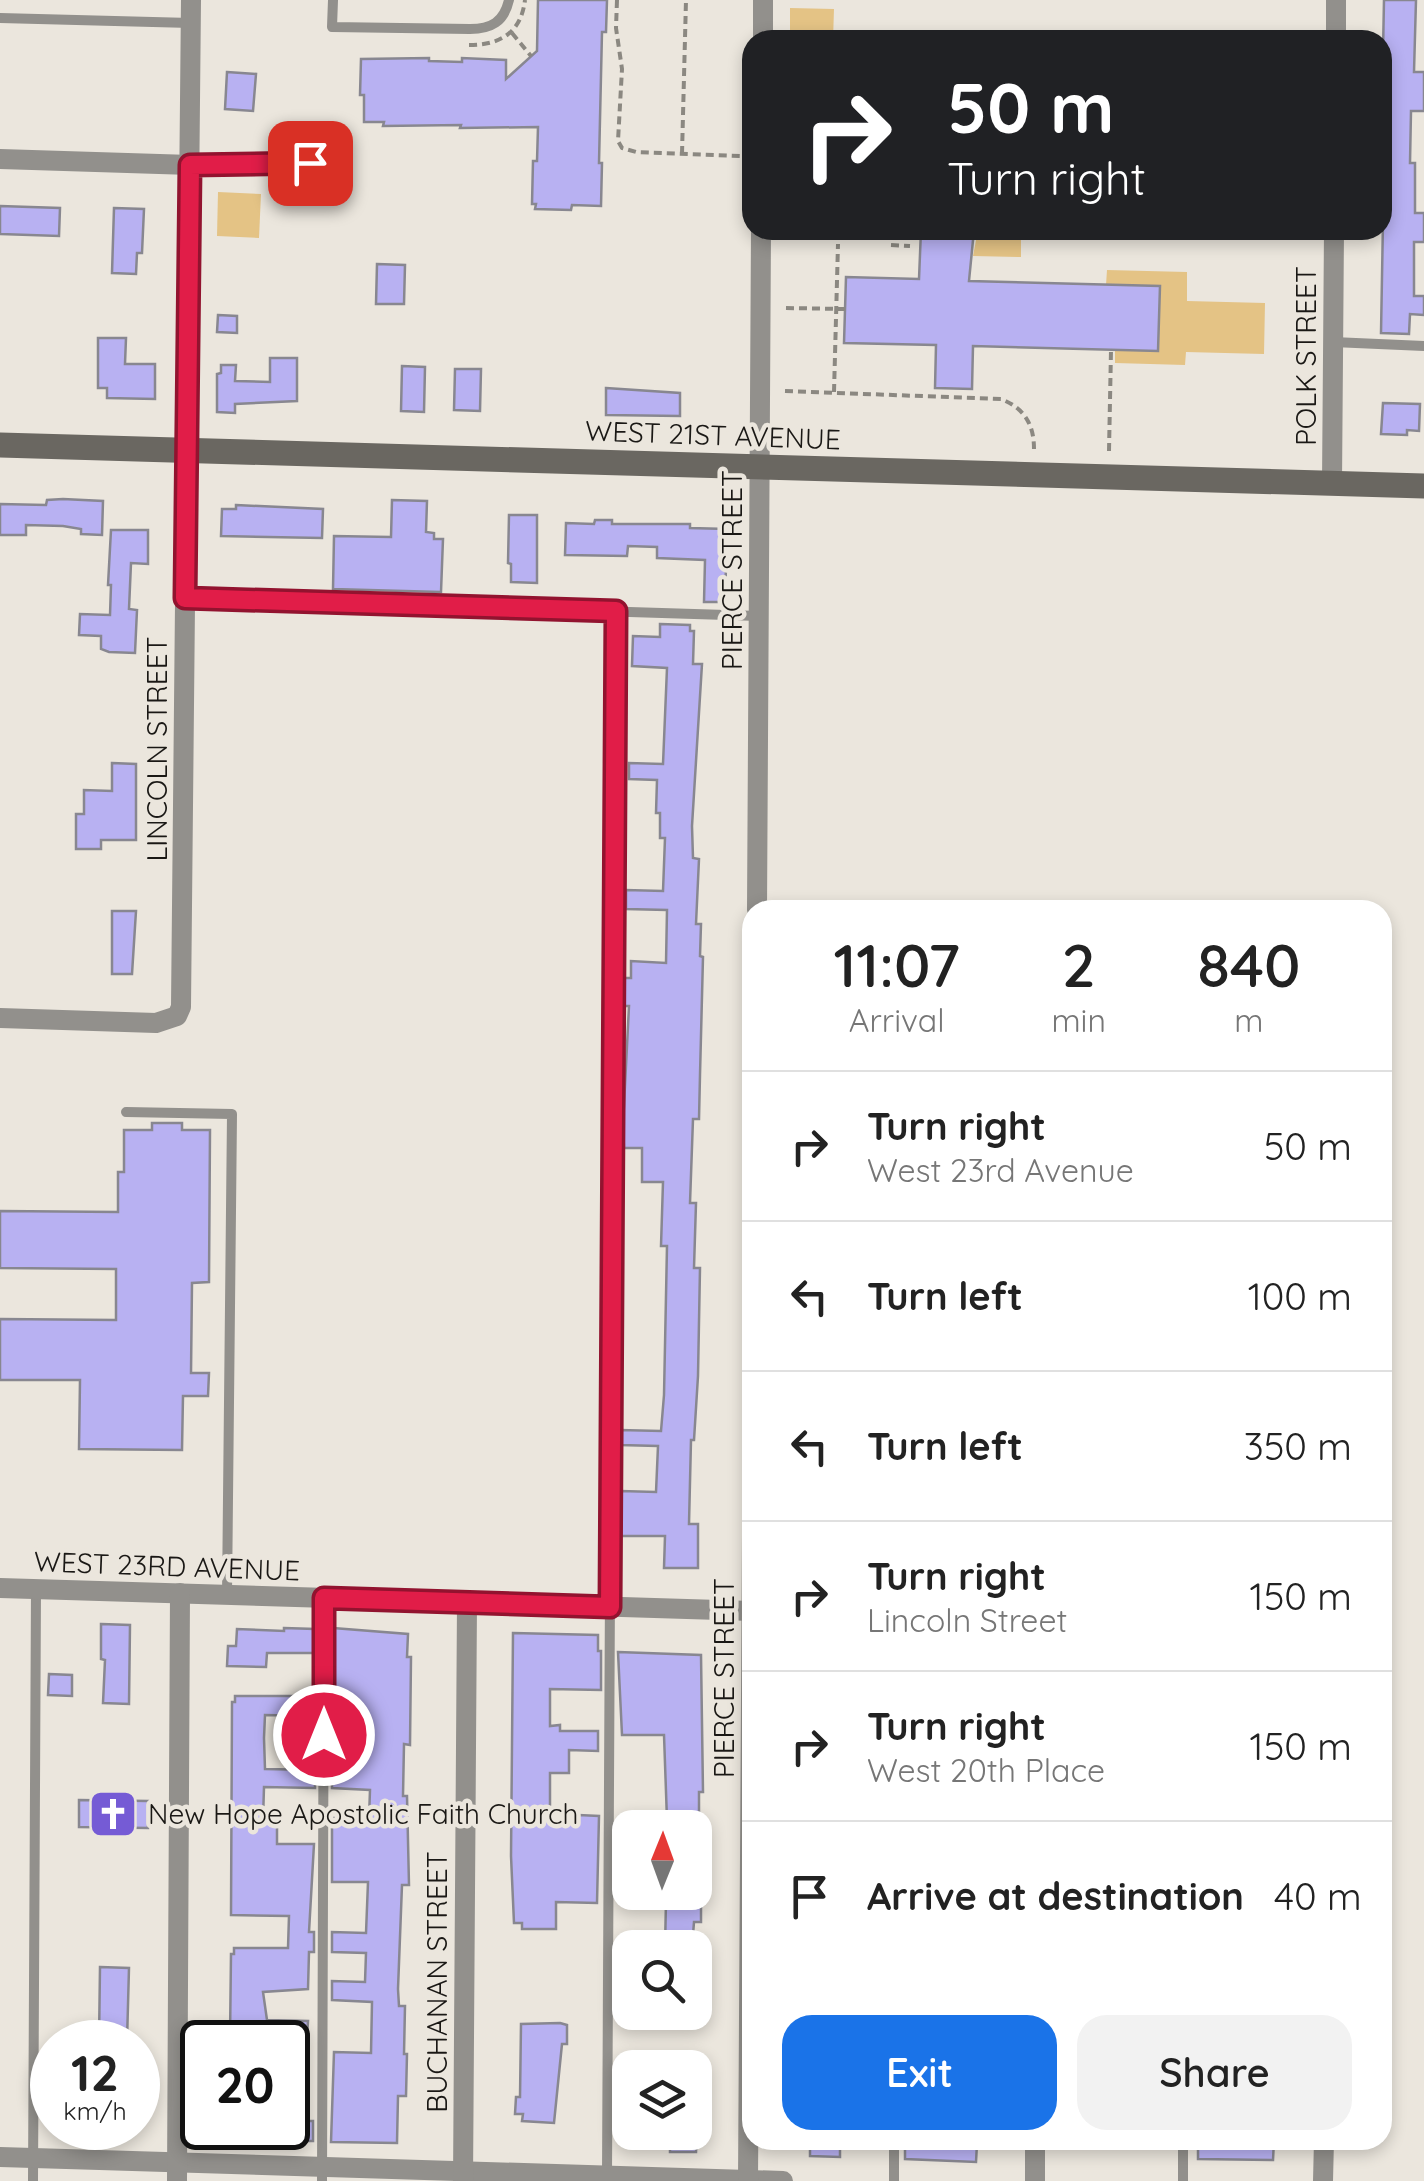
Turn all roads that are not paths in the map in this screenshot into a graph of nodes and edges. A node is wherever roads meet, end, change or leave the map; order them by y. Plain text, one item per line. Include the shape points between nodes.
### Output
1 (192, 0) edge
2 (333, 0) edge
3 (509, 0) edge
4 (763, 0) edge
5 (1336, 0) edge
6 (0, 18) edge
7 (191, 22) junction
8 (762, 30) edge
9 (1336, 30) edge
10 (0, 160) edge
11 (342, 162) dead end
12 (190, 165) junction
13 (761, 240) edge
14 (1334, 240) edge
15 (1333, 342) junction
16 (1424, 346) edge
17 (0, 445) edge
18 (188, 450) junction
19 (760, 467) junction
20 (1332, 483) junction
21 (1424, 486) edge
22 (185, 598) junction
23 (616, 611) junction
24 (759, 616) junction
25 (757, 900) edge
26 (0, 1018) edge
27 (126, 1112) dead end
28 (0, 1588) edge
29 (36, 1589) junction
30 (180, 1594) junction
31 (228, 1595) junction
32 (324, 1598) junction
33 (467, 1602) junction
34 (610, 1607) junction
35 (742, 1611) edge
36 (748, 2150) edge
37 (894, 2150) edge
38 (1035, 2150) edge
39 (1183, 2150) edge
40 (1324, 2150) edge
41 (0, 2157) edge
42 (34, 2158) junction
43 (177, 2172) edge
44 (322, 2174) edge
45 (463, 2176) edge
46 (607, 2178) edge
47 (748, 2180) edge
48 (33, 2181) edge
49 (783, 2181) edge
50 (894, 2181) edge
51 (1035, 2181) edge
52 (1183, 2181) edge
53 (1323, 2181) edge

1 - 7 street, LINCOLN STREET
2 - 3 lane via 332,27 470,29 497,24
4 - 8 street
5 - 9 street
6 - 7 lane
7 - 12 street, LINCOLN STREET
10 - 12 street
11 - 12 street
12 - 18 street, LINCOLN STREET
13 - 19 street, PIERCE STREET
14 - 15 street, POLK STREET
15 - 16 lane
15 - 20 street, POLK STREET
17 - 18 street, WEST 21ST AVENUE
18 - 19 street, WEST 21ST AVENUE
18 - 22 street, LINCOLN STREET
19 - 20 street, WEST 21ST AVENUE
19 - 24 street, PIERCE STREET
20 - 21 street, WEST 21ST AVENUE
22 - 23 lane
22 - 26 street, LINCOLN STREET via 183,996 176,1016 156,1023
23 - 24 lane
23 - 34 lane
24 - 25 street, PIERCE STREET
27 - 31 lane via 232,1114
28 - 29 street, WEST 23RD AVENUE
29 - 30 street, WEST 23RD AVENUE
29 - 42 lane
30 - 31 street, WEST 23RD AVENUE
30 - 43 street
31 - 32 street, WEST 23RD AVENUE
32 - 33 street, WEST 23RD AVENUE
32 - 44 lane
33 - 34 street, WEST 23RD AVENUE
33 - 45 street, BUCHANAN STREET
34 - 35 street, WEST 23RD AVENUE
34 - 46 lane
36 - 47 street, PIERCE STREET
37 - 50 lane
38 - 51 street
39 - 52 lane
40 - 53 street
41 - 42 street
42 - 43 street
42 - 48 lane
43 - 44 street
44 - 45 street
45 - 46 street
46 - 47 street
47 - 49 street

